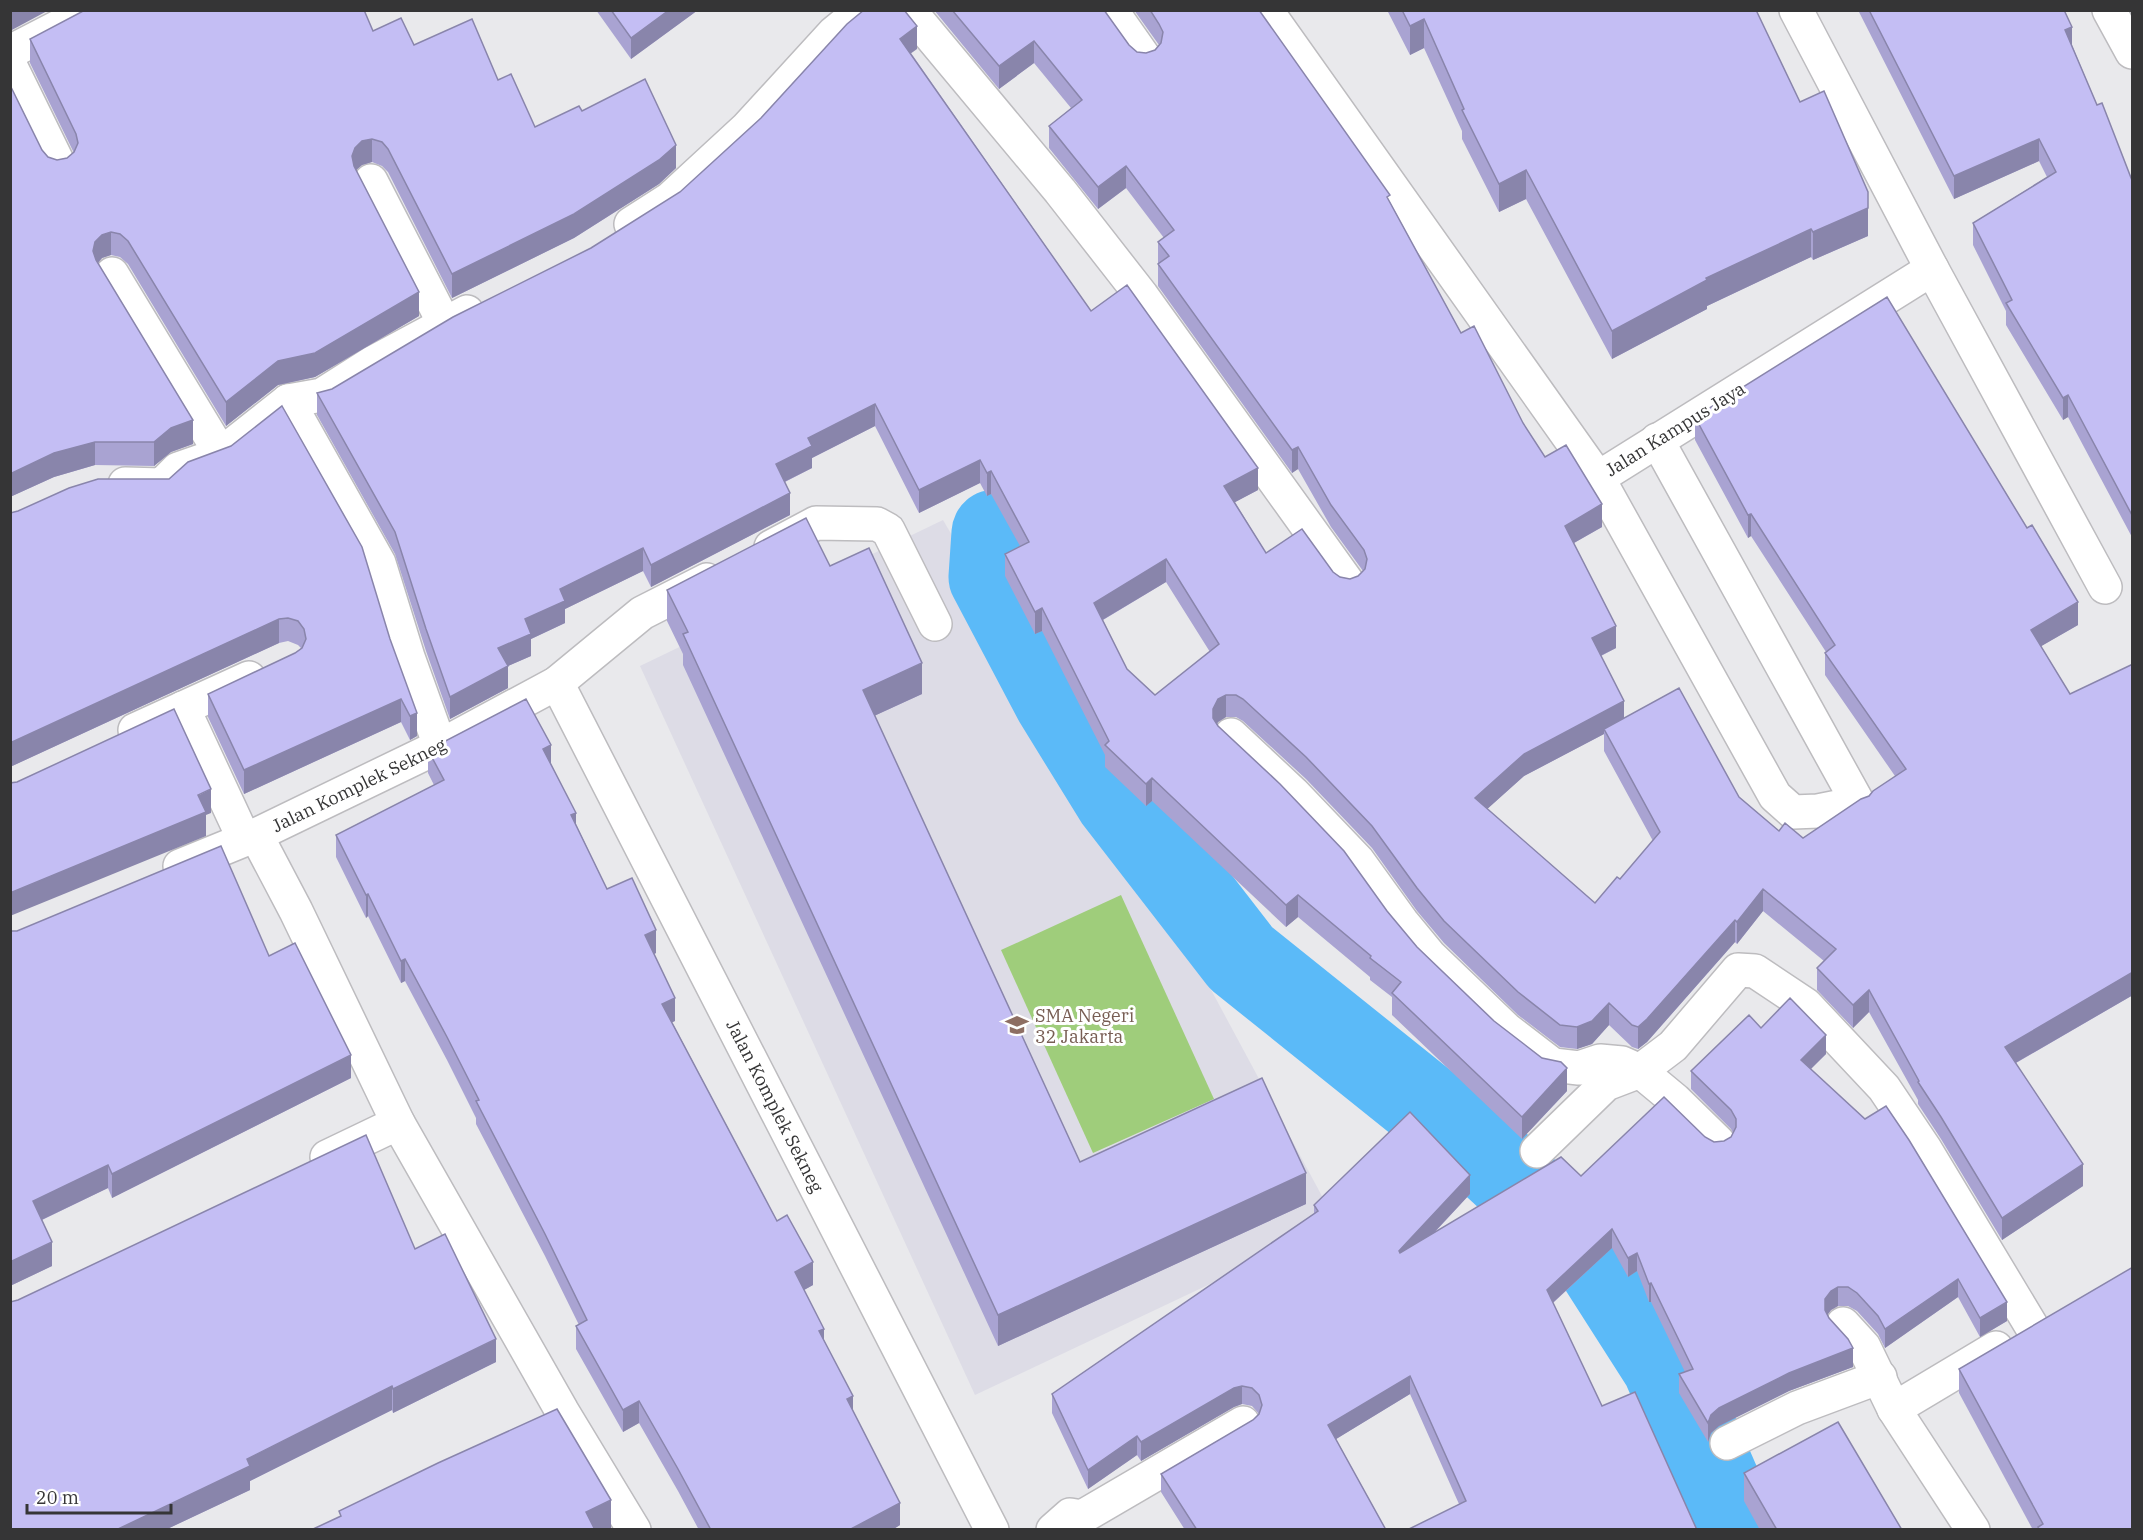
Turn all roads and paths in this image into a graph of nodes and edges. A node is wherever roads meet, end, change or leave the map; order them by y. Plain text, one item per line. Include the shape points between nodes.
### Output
1 (91, 10) edge
2 (862, 10) edge
3 (909, 10) edge
4 (1111, 10) edge
5 (1266, 10) edge
6 (1796, 10) edge
7 (2109, 10) edge
8 (826, 22) edge
9 (10, 52) edge
10 (2133, 52) edge
11 (1144, 57) edge
12 (10, 65) edge
13 (59, 165) edge
14 (371, 181) dead end
15 (603, 242) edge
16 (1932, 269) junction
17 (112, 274) dead end
18 (498, 296) edge
19 (444, 323) junction
20 (288, 401) junction
21 (1657, 440) junction
22 (221, 454) junction
23 (1598, 478) junction
24 (95, 484) edge
25 (1348, 584) edge
26 (2104, 587) dead end
27 (935, 624) dead end
28 (277, 665) edge
29 (557, 683) junction
30 (183, 708) junction
31 (1231, 735) edge
32 (107, 743) edge
33 (440, 746) junction
34 (250, 837) junction
35 (148, 879) edge
36 (1640, 1071) junction
37 (398, 1123) junction
38 (1718, 1142) edge
39 (1537, 1151) dead end
40 (301, 1169) edge
41 (2062, 1309) edge
42 (1843, 1324) dead end
43 (2032, 1327) junction
44 (1880, 1377) junction
45 (1894, 1409) junction
46 (562, 1411) junction
47 (1243, 1423) edge
48 (530, 1426) edge
49 (1726, 1443) dead end
50 (1067, 1525) edge
51 (634, 1530) edge
52 (992, 1530) edge
53 (1973, 1530) edge

1 - 9 street
2 - 8 street
3 - 25 street via 1142,297
4 - 11 street
5 - 23 street, Jalan Kampus Jaya
6 - 16 street
7 - 10 street
8 - 15 street via 747,128 670,199
12 - 13 street
14 - 19 street
16 - 21 street, Jalan Kampus Jaya
16 - 26 street
17 - 22 street
18 - 19 street
19 - 20 street via 322,395
20 - 22 street
20 - 33 street via 380,563
21 - 23 street, Jalan Kampus Jaya
21 - 23 street via 1858,803 1793,812 1775,796
22 - 24 street via 178,469 162,485
27 - 29 street, Jalan Komplek Sekneg via 888,530 878,524 816,523 642,613
28 - 30 street
29 - 33 street, Jalan Komplek Sekneg
29 - 52 street, Jalan Komplek Sekneg
30 - 32 street
30 - 34 street
31 - 36 street via 1358,861 1430,956 1506,1029 1553,1065 1579,1068 1600,1061 1622,1063
33 - 34 street, Jalan Komplek Sekneg
34 - 35 street, Jalan Komplek Sekneg
34 - 37 street, Jalan Komplek Sekneg via 296,911
36 - 38 street
36 - 39 street via 1606,1084
36 - 43 street via 1673,1046 1738,970 1755,972 1806,1005 1884,1088
37 - 40 street
37 - 46 street, Jalan Komplek Sekneg
41 - 43 street
42 - 44 street via 1864,1347
43 - 45 street
44 - 45 street
44 - 49 street via 1797,1408
45 - 53 street
46 - 48 street
46 - 51 street, Jalan Komplek Sekneg
47 - 50 street

